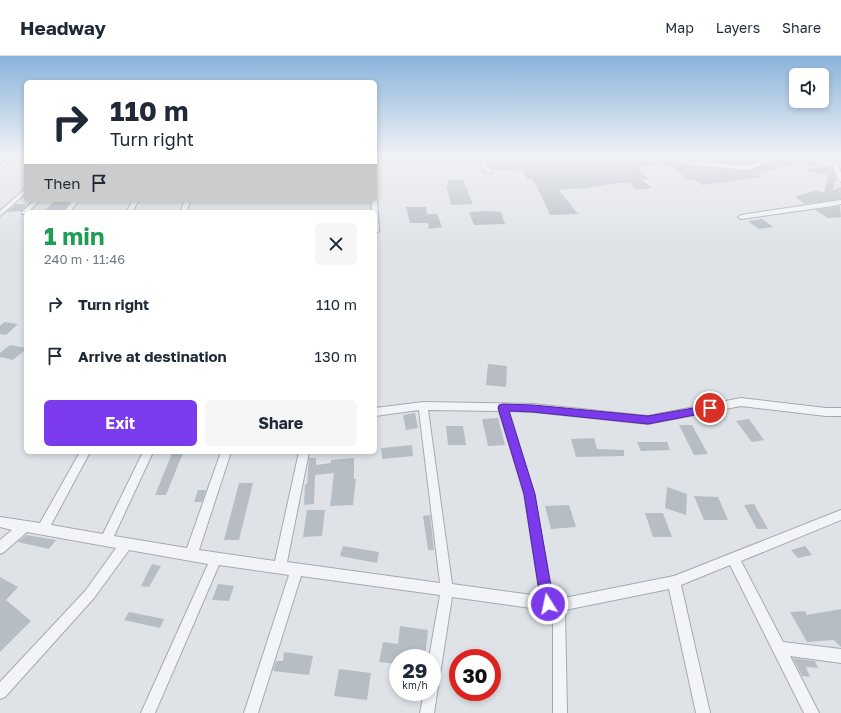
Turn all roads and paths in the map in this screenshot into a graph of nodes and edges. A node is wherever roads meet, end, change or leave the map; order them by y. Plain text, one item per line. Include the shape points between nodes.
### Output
1 (24, 192) edge
2 (35, 202) edge
3 (74, 202) edge
4 (841, 202) edge
5 (27, 210) edge
6 (68, 210) edge
7 (0, 214) edge
8 (741, 217) dead end
9 (423, 406) junction
10 (503, 408) junction
11 (377, 412) edge
12 (841, 412) edge
13 (84, 454) edge
14 (147, 454) edge
15 (225, 454) edge
16 (304, 454) edge
17 (841, 515) edge
18 (0, 522) edge
19 (25, 526) junction
20 (42, 528) junction
21 (106, 541) junction
22 (126, 544) junction
23 (0, 548) edge
24 (191, 555) junction
25 (216, 559) junction
26 (733, 559) junction
27 (280, 567) junction
28 (296, 570) junction
29 (674, 582) junction
30 (447, 590) junction
31 (553, 605) junction
32 (778, 648) junction
33 (438, 649) edge
34 (841, 656) edge
35 (0, 692) edge
36 (429, 701) edge
37 (148, 713) edge
38 (251, 713) edge
39 (427, 713) edge
40 (560, 713) edge
41 (703, 713) edge
42 (812, 713) edge

1 - 7 street
2 - 5 street
3 - 6 street
4 - 8 street
9 - 10 street
9 - 11 street
9 - 30 street
10 - 12 street via 533,408 648,420 741,402
10 - 31 street via 529,494
13 - 20 street
14 - 21 street
15 - 24 street
16 - 27 street
17 - 26 street
18 - 19 street
19 - 20 street
19 - 23 street
20 - 21 street
21 - 22 street
22 - 24 street
22 - 35 street via 90,594
24 - 25 street
25 - 27 street
25 - 37 street
26 - 29 street
26 - 32 street
27 - 28 street
28 - 30 street
28 - 38 street
29 - 31 street
29 - 41 street
30 - 31 street
30 - 33 street
31 - 40 street
32 - 34 street
32 - 42 street
36 - 39 street

